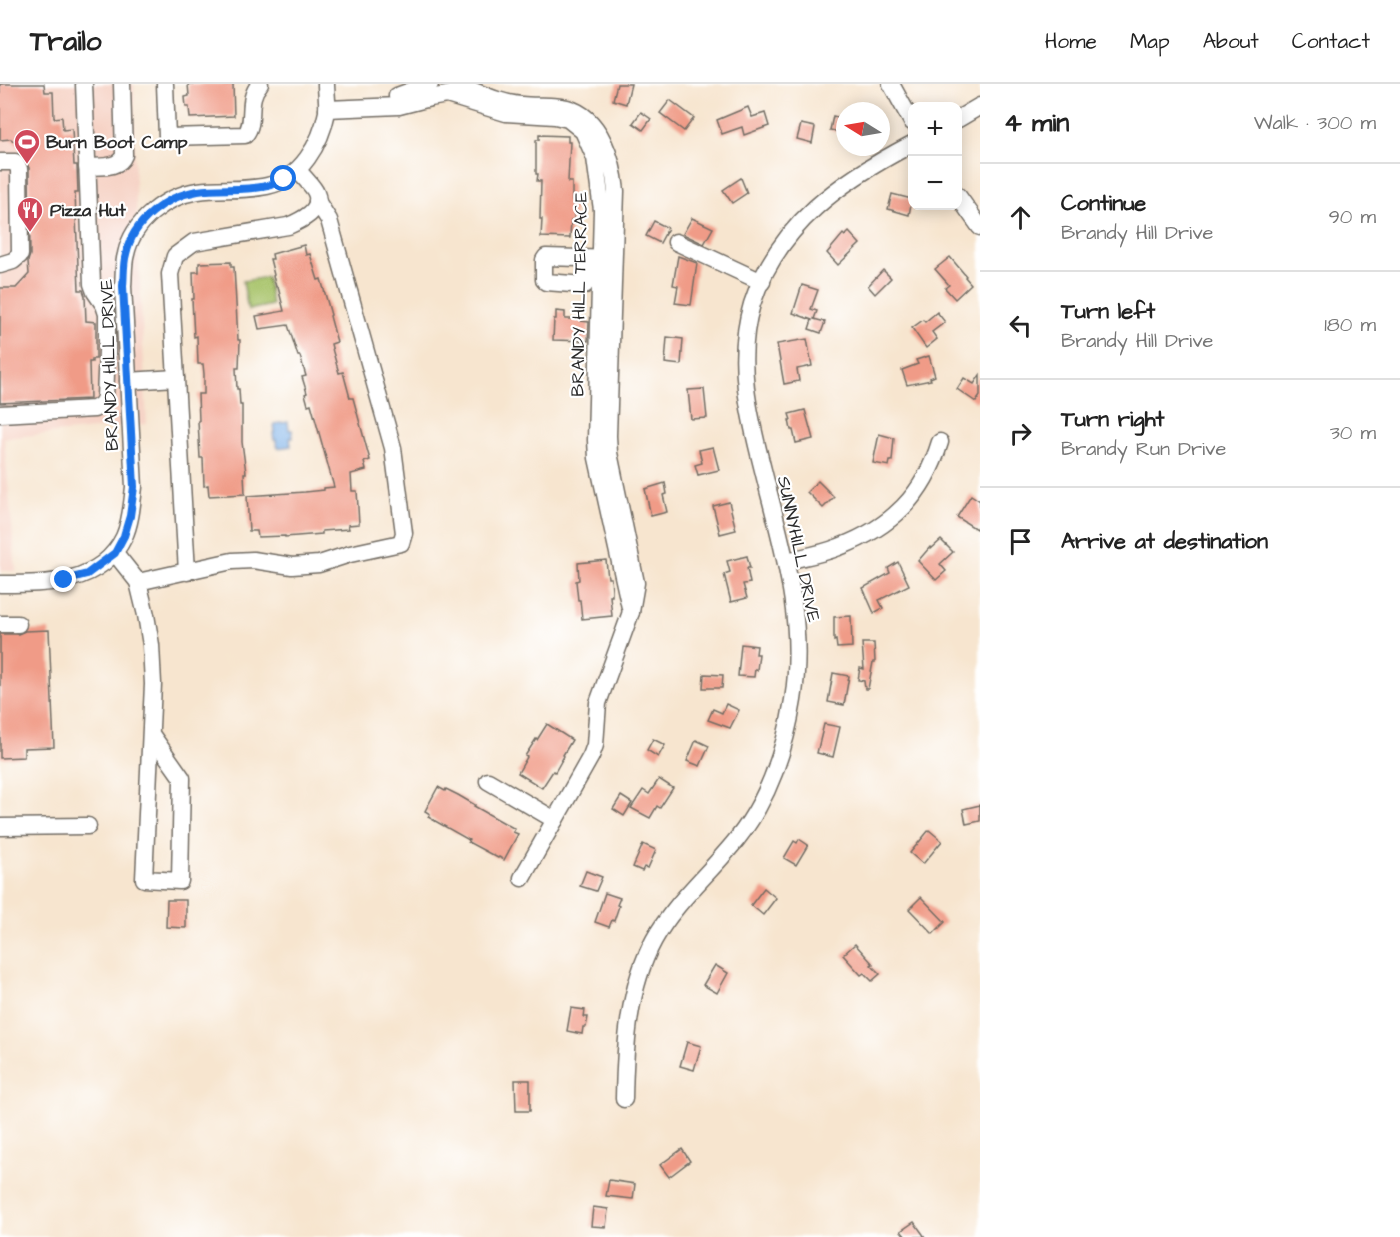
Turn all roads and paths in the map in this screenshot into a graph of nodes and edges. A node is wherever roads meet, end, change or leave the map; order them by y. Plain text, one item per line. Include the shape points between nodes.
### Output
1 (84, 84) edge
2 (122, 84) edge
3 (165, 84) edge
4 (260, 84) edge
5 (430, 84) edge
6 (454, 84) edge
7 (891, 84) edge
8 (327, 97) edge
9 (980, 106) edge
10 (908, 115) edge
11 (962, 116) edge
12 (908, 146) edge
13 (0, 162) edge
14 (87, 167) junction
15 (297, 170) junction
16 (317, 201) junction
17 (962, 203) edge
18 (980, 227) edge
19 (676, 242) dead end
20 (601, 259) junction
21 (0, 265) edge
22 (762, 282) junction
23 (176, 378) junction
24 (128, 381) junction
25 (0, 414) edge
26 (940, 442) dead end
27 (115, 553) junction
28 (786, 561) junction
29 (187, 572) junction
30 (138, 582) junction
31 (0, 584) edge
32 (0, 624) edge
33 (18, 624) dead end
34 (151, 734) junction
35 (488, 781) dead end
36 (555, 820) junction
37 (88, 825) dead end
38 (0, 827) edge
39 (522, 878) dead end
40 (624, 1098) dead end

1 - 14 street
2 - 14 street via 122,162
3 - 4 street via 167,136 245,135 250,129 252,97
5 - 8 street via 389,98
6 - 20 street, BRANDY HILL TERRACE via 514,104 568,108 590,123 608,152 616,191
7 - 10 street
8 - 15 street, BRANDY HILL DRIVE via 321,132 313,151
8 - 20 street, BRANDY HILL TERRACE via 399,106 447,95 506,113 568,119 583,131 596,158 602,210
9 - 11 street
12 - 22 street, SUNNYHILL DRIVE via 852,178 817,205 775,255
13 - 21 street via 15,162 19,169 20,255
14 - 25 street via 92,284 107,314 104,402 94,409
15 - 16 street via 316,193
15 - 24 street, BRANDY HILL DRIVE via 270,186 197,191 175,198 141,224 126,254 123,286
16 - 23 street via 313,212 288,226 194,242 175,256 170,274
16 - 29 street via 329,220 393,448 404,533 401,543 319,564 232,561
17 - 18 street
19 - 22 street
20 - 36 street, BRANDY HILL TERRACE via 597,458 631,612 598,703 591,756
22 - 28 street, SUNNYHILL DRIVE via 748,320 743,366 752,425
23 - 24 street
23 - 29 street
24 - 27 street, BRANDY HILL DRIVE via 134,487 130,516
26 - 28 street via 926,478 900,511 839,548
27 - 30 street
27 - 31 street via 87,574 39,584
28 - 40 street, SUNNYHILL DRIVE via 794,603 797,664 775,773 755,813 667,920 644,961 629,1022
29 - 30 street
30 - 34 street via 151,645
32 - 33 street
34 - 34 street via 144,879 180,881 182,778
35 - 36 street
36 - 39 street, BRANDY HILL TERRACE
37 - 38 street

